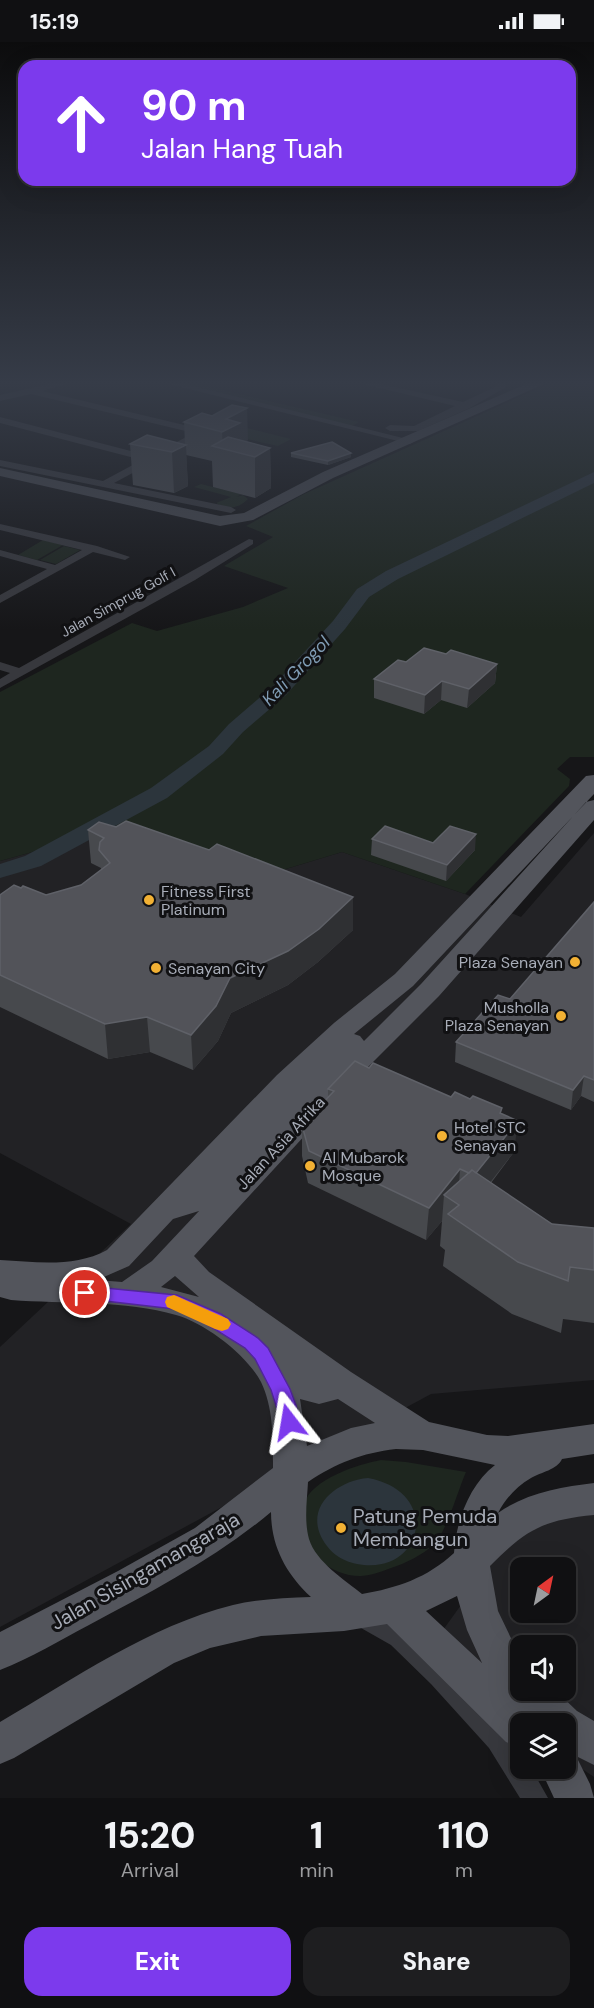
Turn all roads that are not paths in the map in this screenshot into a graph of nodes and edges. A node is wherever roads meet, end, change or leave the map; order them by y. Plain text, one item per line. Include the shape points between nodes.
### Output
1 (18, 466) edge
2 (139, 466) edge
3 (348, 466) edge
4 (0, 471) edge
5 (103, 485) junction
6 (127, 495) junction
7 (231, 510) dead end
8 (0, 527) edge
9 (249, 542) dead end
10 (93, 548) junction
11 (0, 553) edge
12 (125, 557) dead end
13 (187, 566) dead end
14 (58, 569) junction
15 (203, 571) junction
16 (0, 600) edge
17 (0, 666) edge
18 (21, 673) junction
19 (0, 684) edge
20 (594, 781) edge
21 (594, 807) edge
22 (377, 1043) junction
23 (154, 1220) junction
24 (175, 1256) junction
25 (0, 1272) edge
26 (0, 1288) edge
27 (187, 1291) junction
28 (128, 1295) junction
29 (262, 1354) junction
30 (339, 1382) junction
31 (422, 1436) junction
32 (589, 1440) edge
33 (290, 1475) junction
34 (594, 1499) edge
35 (472, 1557) junction
36 (393, 1605) junction
37 (354, 1611) junction
38 (0, 1652) edge
39 (510, 1675) edge
40 (536, 1701) edge
41 (550, 1713) edge
42 (510, 1718) edge
43 (576, 1733) edge
44 (0, 1744) edge
45 (594, 1744) edge
46 (566, 1779) edge
47 (535, 1798) edge
48 (576, 1798) edge

1 - 5 street
2 - 5 street
3 - 6 main road via 241,520 220,521
4 - 6 main road
5 - 6 street
6 - 7 street via 166,496
8 - 10 street
9 - 15 street, Jalan Simprug Golf I
10 - 12 street
10 - 14 street
11 - 14 street
13 - 15 street
14 - 16 street
15 - 18 street, Jalan Simprug Golf I
17 - 18 street
18 - 19 street, Jalan Simprug Golf I
20 - 23 main road via 404,980 295,1074
21 - 22 main road, Jalan Asia Afrika via 430,990
22 - 23 main road via 351,1042 204,1196
22 - 24 main road, Jalan Asia Afrika
23 - 25 main road via 104,1268 67,1274
24 - 27 main road
24 - 28 main road, Jalan Asia Afrika
26 - 28 main road
27 - 28 main road
27 - 29 main road via 214,1320
27 - 30 main road
29 - 30 main road via 319,1392
29 - 33 main road via 286,1405
30 - 31 main road
31 - 32 main road, Jalan Sisingamangaraja via 509,1451
31 - 33 main road, Jalan Sisingamangaraja via 389,1436 349,1443
32 - 35 main road, Jalan Sisingamangaraja via 518,1467 492,1492 476,1528
33 - 37 main road via 294,1547 308,1570
33 - 38 main road, Jalan Sisingamangaraja via 243,1516 209,1539
34 - 35 main road via 527,1514
35 - 36 main road via 442,1585
35 - 39 main road, Jalan Sisingamangaraja via 475,1603
36 - 37 main road
36 - 42 main road
37 - 44 main road via 261,1618 225,1625 183,1640
37 - 47 street via 399,1637 440,1676 498,1739
40 - 41 main road
43 - 45 main road
46 - 48 main road

